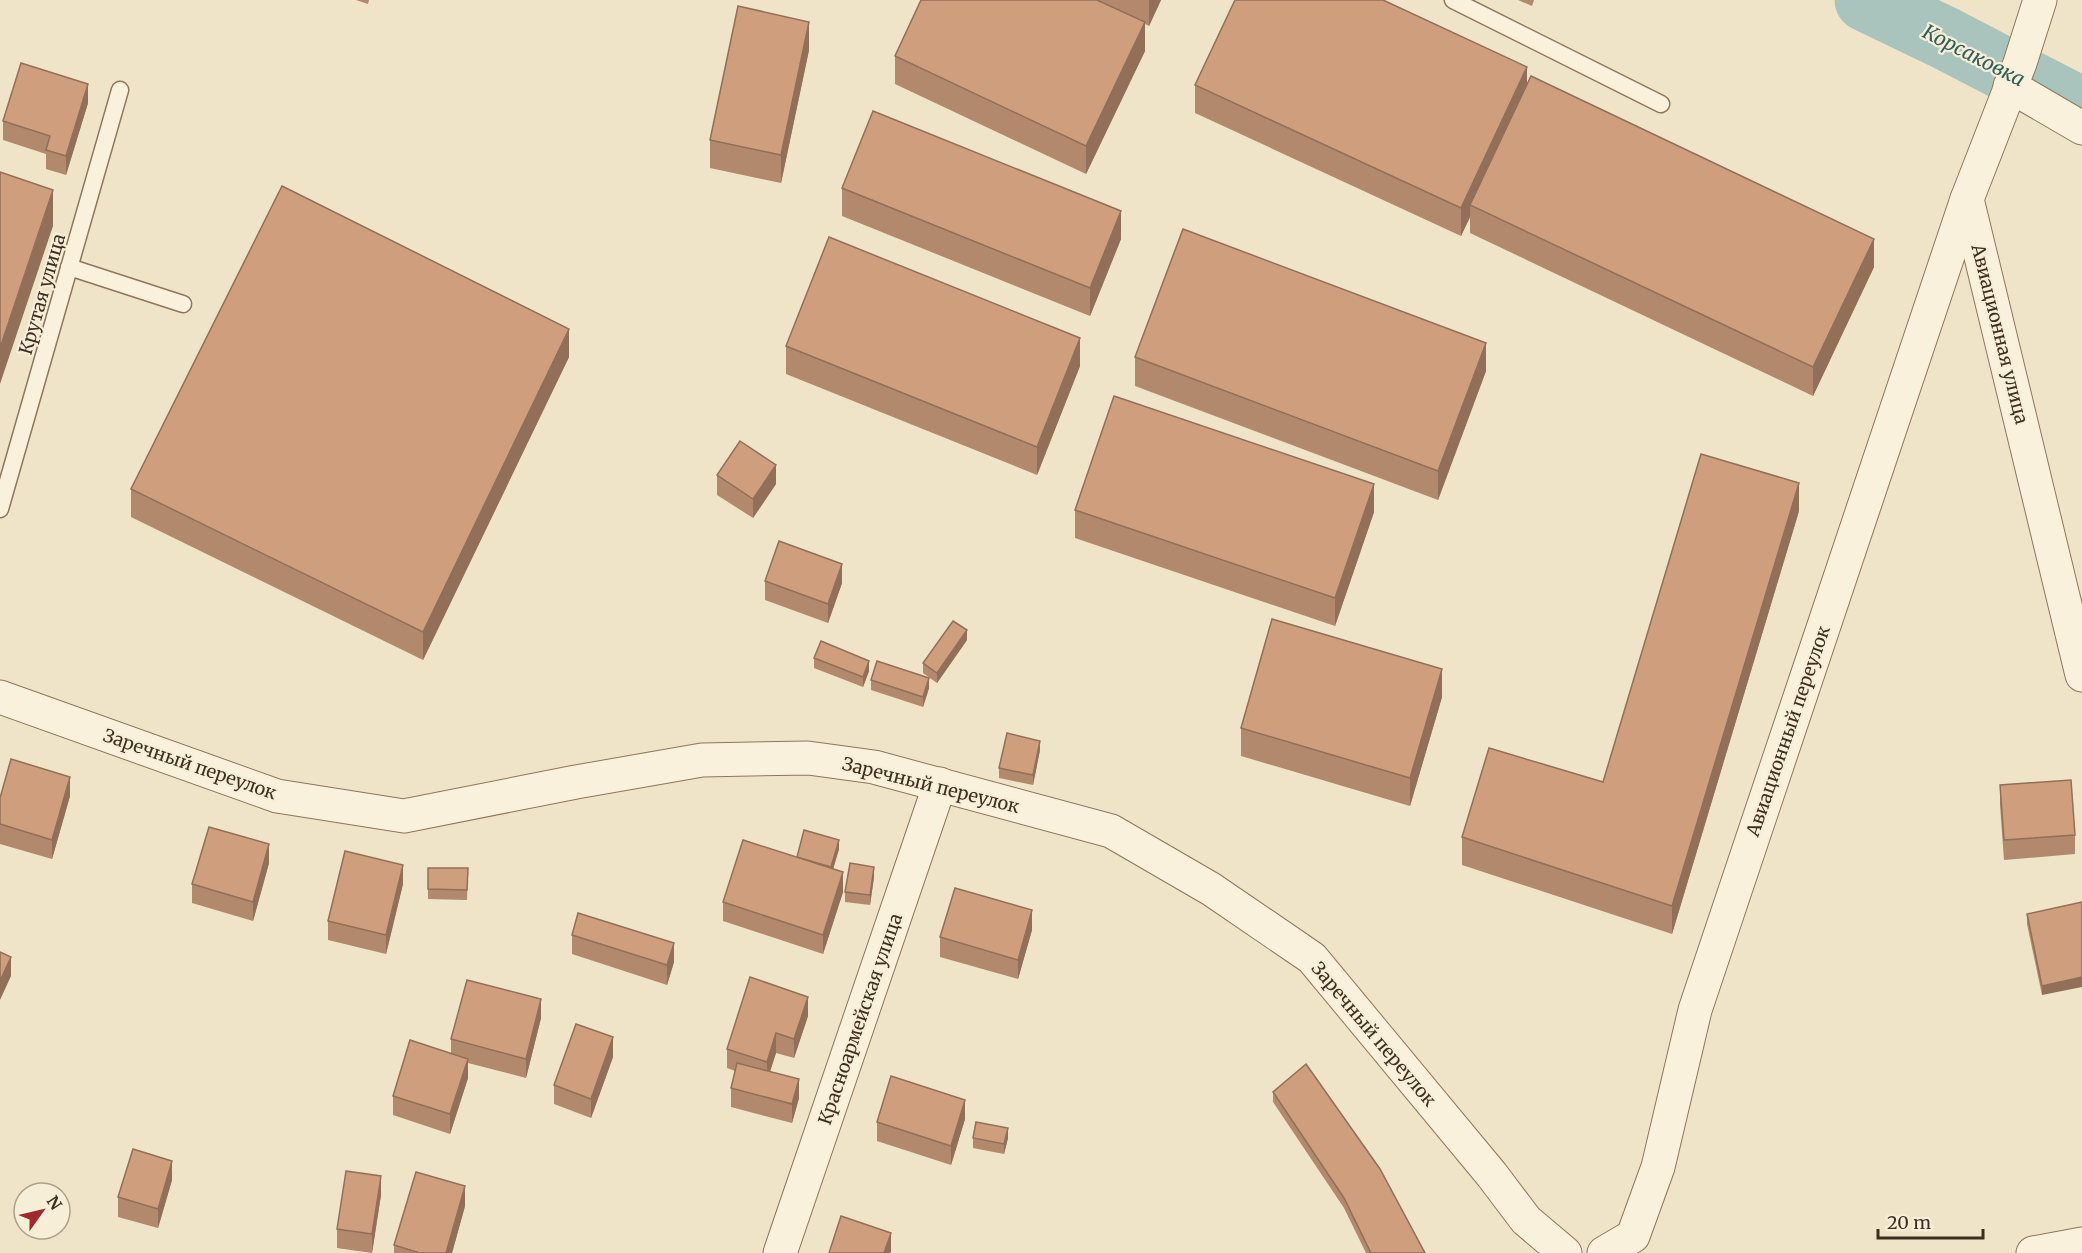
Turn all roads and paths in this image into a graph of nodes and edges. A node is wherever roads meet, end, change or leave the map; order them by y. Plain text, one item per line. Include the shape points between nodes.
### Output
1 (1453, 0) edge
2 (2040, 0) edge
3 (2015, 75) junction
4 (120, 90) dead end
5 (1661, 104) dead end
6 (2082, 128) edge
7 (1967, 199) junction
8 (69, 267) junction
9 (183, 304) dead end
10 (0, 509) edge
11 (2082, 675) edge
12 (0, 697) edge
13 (940, 784) junction
14 (2082, 1244) edge
15 (780, 1253) edge
16 (1565, 1253) edge
17 (1604, 1253) edge
18 (2033, 1253) edge

1 - 5 lane
2 - 3 street
3 - 6 street
3 - 7 street
4 - 8 lane, Крутая улица
7 - 11 street, Авиационная улица
7 - 17 street, Авиационный переулок via 1695,1010 1658,1167 1633,1236
8 - 9 lane
8 - 10 lane, Крутая улица
12 - 13 street, Заречный переулок via 277,796 404,816 702,760 808,758
13 - 15 street, Красноармейская улица
13 - 16 street, Заречный переулок via 1111,831 1211,890 1312,958 1526,1220
14 - 18 street

